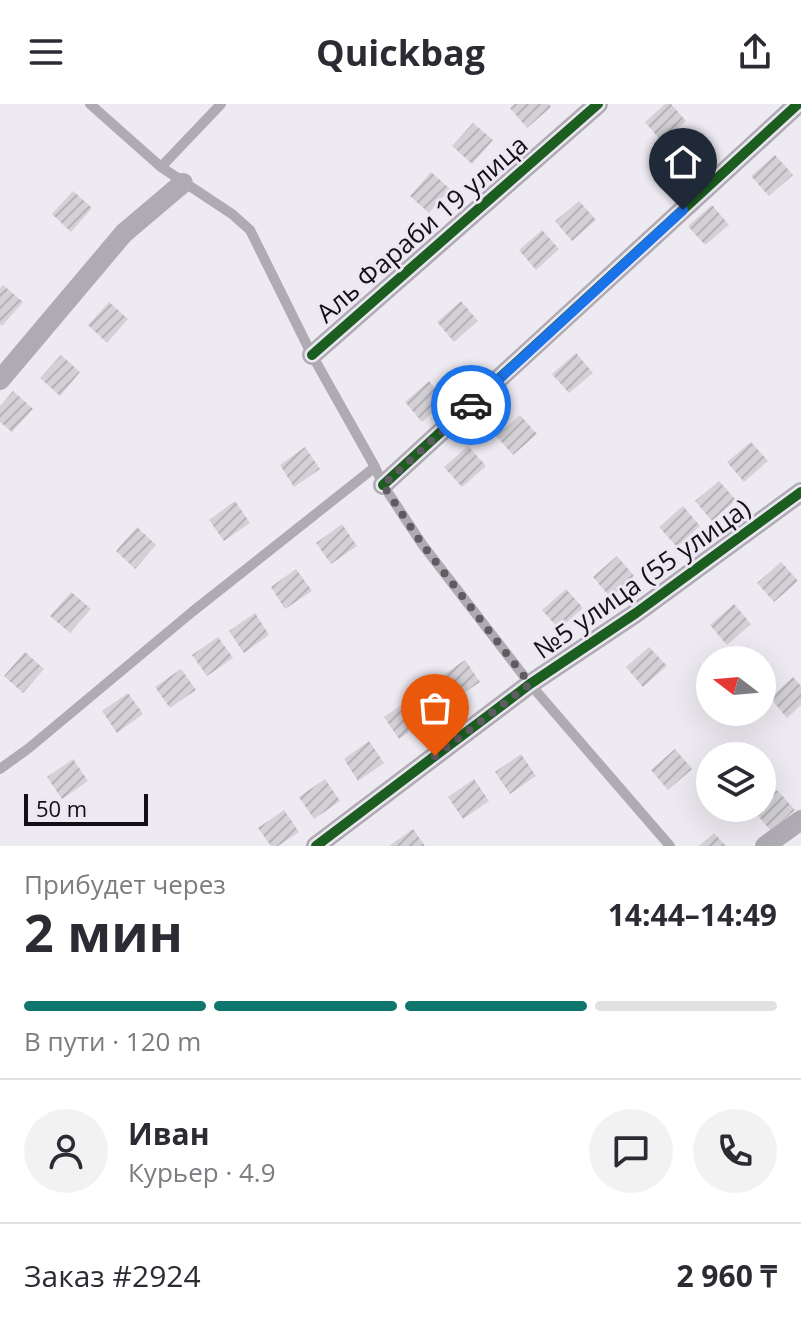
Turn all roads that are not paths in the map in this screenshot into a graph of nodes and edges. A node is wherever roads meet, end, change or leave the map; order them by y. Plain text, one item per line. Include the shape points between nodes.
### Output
1 (90, 104) edge
2 (221, 104) edge
3 (598, 104) edge
4 (798, 104) edge
5 (161, 167) junction
6 (183, 183) junction
7 (312, 355) junction
8 (0, 380) edge
9 (379, 476) junction
10 (801, 492) edge
11 (530, 684) junction
12 (0, 769) edge
13 (801, 820) edge
14 (316, 846) edge
15 (670, 846) edge
16 (765, 846) edge

1 - 5 lane
2 - 5 lane
3 - 7 street, Аль Фараби 19 улица
4 - 9 street
5 - 6 lane
6 - 7 lane via 250,230
6 - 8 street via 124,233
7 - 9 lane
9 - 11 lane via 422,544
9 - 12 lane via 192,612
10 - 11 street, №5 улица (55 улица)
11 - 14 street, №5 улица (55 улица)
11 - 15 lane
13 - 16 street

